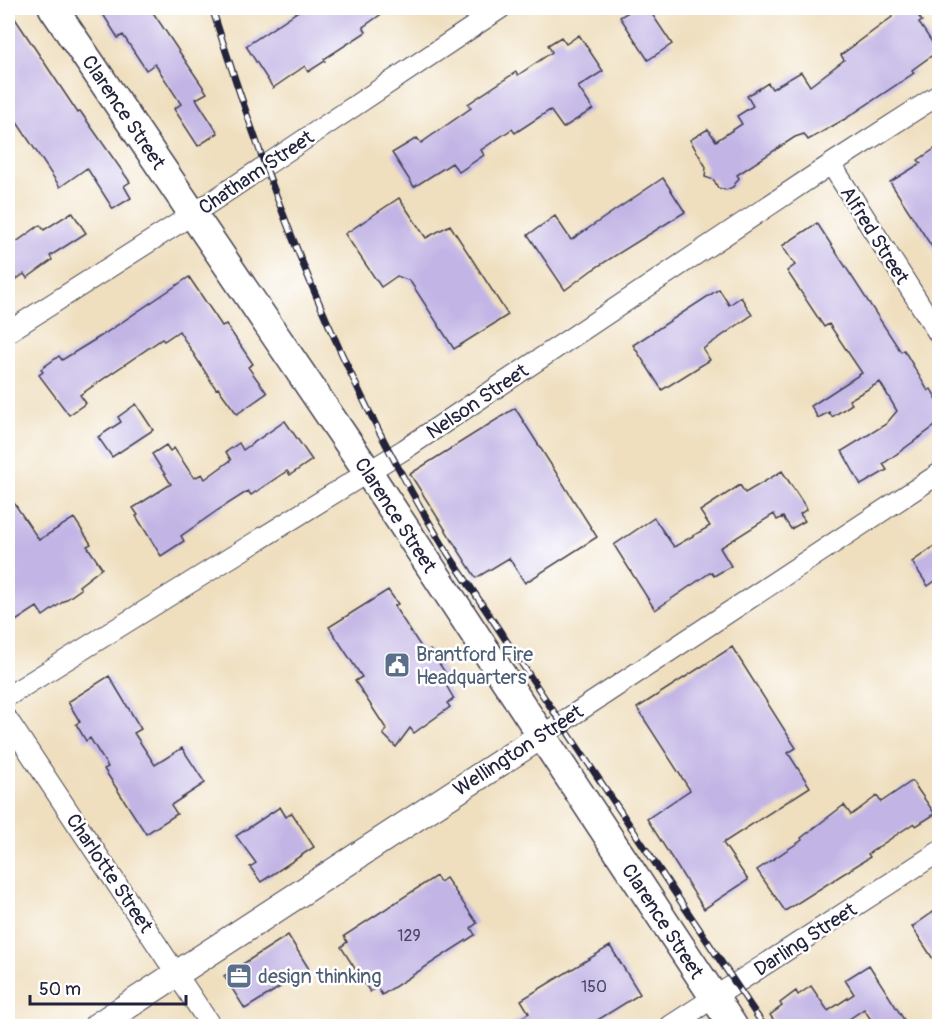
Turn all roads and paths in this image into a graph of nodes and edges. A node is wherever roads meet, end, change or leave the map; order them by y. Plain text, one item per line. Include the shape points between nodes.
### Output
1 (53, 8) edge
2 (501, 8) edge
3 (939, 94) edge
4 (831, 164) junction
5 (193, 214) junction
6 (8, 332) edge
7 (939, 336) edge
8 (368, 472) junction
9 (939, 473) edge
10 (8, 696) edge
11 (8, 720) edge
12 (542, 736) junction
13 (939, 851) edge
14 (177, 975) junction
15 (714, 998) junction
16 (98, 1026) edge
17 (211, 1026) edge
18 (670, 1026) edge
19 (733, 1026) edge

1 - 5 main road, Clarence Street
2 - 5 street, Chatham Street
3 - 4 street, Nelson Street
4 - 7 street, Alfred Street
4 - 8 street, Nelson Street
5 - 6 street, Chatham Street
5 - 8 main road, Clarence Street
8 - 10 street, Nelson Street
8 - 12 main road, Clarence Street
9 - 12 street, Wellington Street
11 - 14 street, Charlotte Street
12 - 14 street, Wellington Street
12 - 15 main road, Clarence Street
13 - 15 street, Darling Street
14 - 16 street, Wellington Street
14 - 17 street, Charlotte Street
15 - 18 street, Darling Street
15 - 19 main road, Clarence Street

